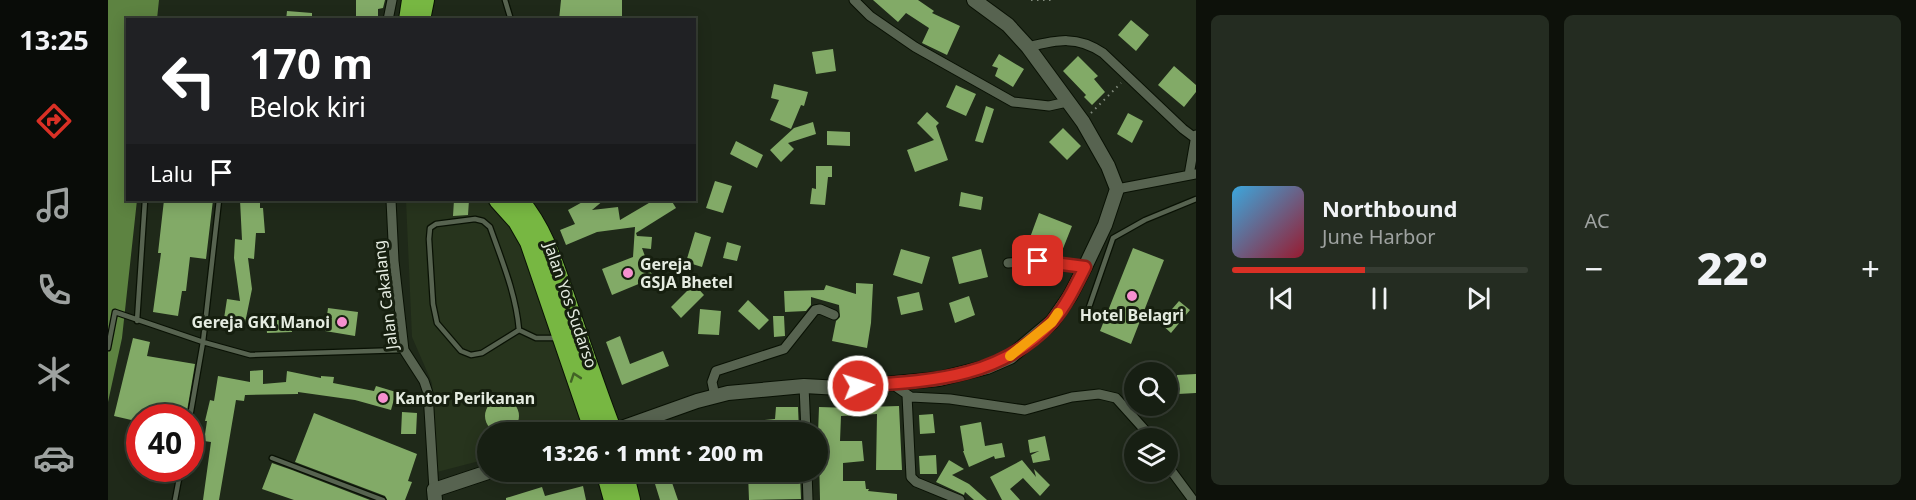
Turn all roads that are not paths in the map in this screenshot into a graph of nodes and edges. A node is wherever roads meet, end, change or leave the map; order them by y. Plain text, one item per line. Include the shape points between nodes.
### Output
1 (393, 0) edge
2 (411, 0) edge
3 (425, 0) edge
4 (505, 0) edge
5 (854, 0) edge
6 (977, 1) edge
7 (388, 18) edge
8 (408, 18) edge
9 (421, 18) edge
10 (510, 18) edge
11 (1028, 47) junction
12 (1067, 102) junction
13 (1196, 136) edge
14 (1192, 175) edge
15 (1118, 189) junction
16 (1196, 199) edge
17 (145, 201) edge
18 (219, 201) edge
19 (391, 201) edge
20 (499, 201) edge
21 (520, 201) edge
22 (1008, 263) dead end
23 (1085, 267) junction
24 (1087, 313) dead end
25 (834, 315) dead end
26 (137, 321) junction
27 (519, 330) junction
28 (562, 337) junction
29 (203, 342) junction
30 (108, 348) edge
31 (404, 350) junction
32 (892, 384) junction
33 (804, 386) junction
34 (907, 395) junction
35 (715, 396) junction
36 (192, 404) edge
37 (591, 422) edge
38 (608, 422) edge
39 (638, 422) edge
40 (806, 422) edge
41 (1143, 428) edge
42 (272, 458) dead end
43 (477, 477) edge
44 (1178, 480) edge
45 (178, 482) edge
46 (608, 482) edge
47 (627, 482) edge
48 (807, 482) edge
49 (434, 495) edge
50 (175, 500) edge
51 (383, 500) edge
52 (613, 500) edge
53 (632, 500) edge
54 (808, 500) edge
55 (960, 500) edge
56 (1193, 500) edge

1 - 7 street
2 - 8 highway
3 - 9 highway
4 - 10 lane
5 - 12 street via 915,47 1013,102 1049,106
6 - 11 street
11 - 12 street
11 - 13 street via 1066,40 1091,44 1183,129
12 - 15 street via 1083,122
13 - 14 street
14 - 15 street
15 - 23 street
16 - 24 lane via 1113,238
17 - 26 lane
18 - 29 lane
19 - 31 street, Jalan Cakalang
20 - 28 highway, Jalan Yos Sudarso via 529,242
21 - 38 highway, Jalan Yos Sudarso via 532,214 552,257
22 - 23 street via 1038,261
23 - 32 street via 1052,322 1010,357 939,379
25 - 35 street via 814,310 784,349 716,371 712,382
26 - 29 lane
26 - 30 lane via 115,312
27 - 27 lane via 482,353 471,355 446,336 436,323 433,304 430,228 475,219 490,227 514,293
27 - 28 lane via 548,340
37 -> 28 highway, Jalan Yos Sudarso
29 - 31 lane via 250,355
29 - 36 lane
31 - 49 street, Jalan Cakalang via 428,393
32 - 33 street
32 - 34 street
33 - 35 street
33 - 40 street
34 - 41 street via 1025,410 1099,394 1116,398
34 - 55 street via 911,477
35 - 39 street
42 - 51 lane
43 - 49 street
44 - 56 street
45 - 50 lane
46 - 52 highway
47 - 53 highway
48 - 54 street

